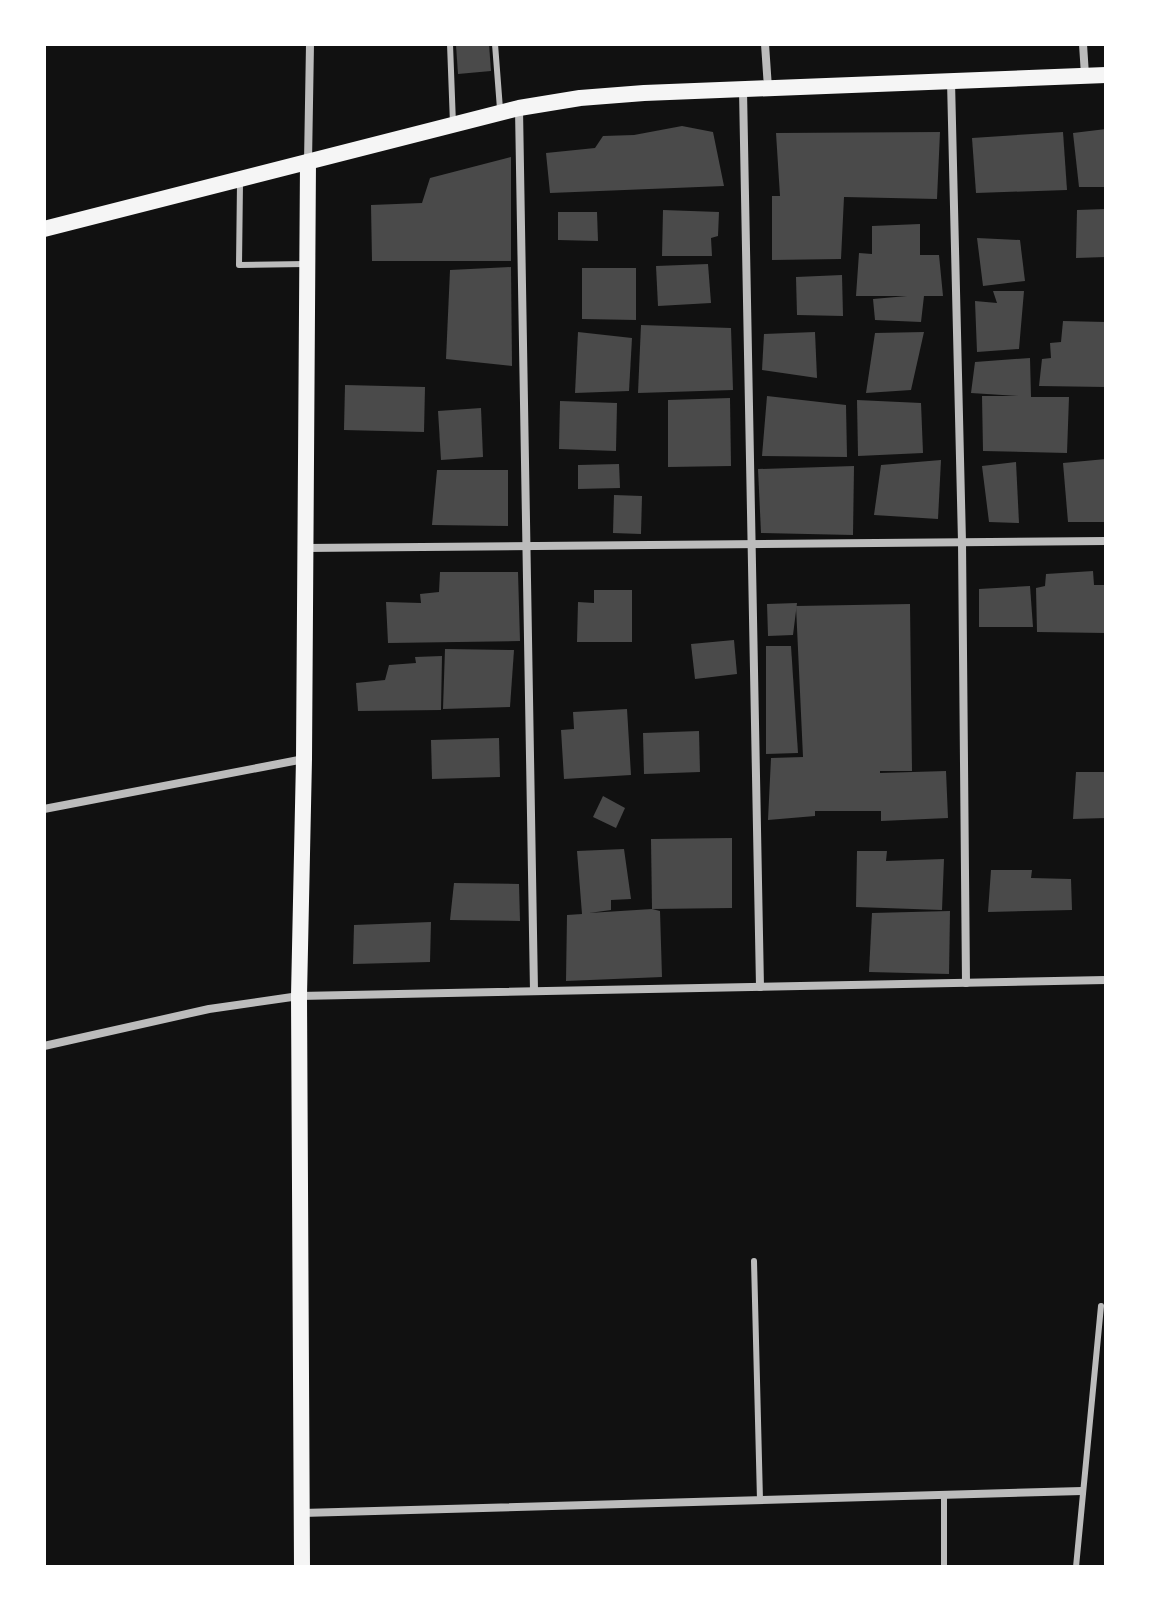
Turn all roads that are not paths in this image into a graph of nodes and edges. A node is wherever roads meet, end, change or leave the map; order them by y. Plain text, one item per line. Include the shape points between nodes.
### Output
1 (310, 44) edge
2 (450, 44) edge
3 (495, 44) edge
4 (765, 44) edge
5 (1083, 44) edge
6 (1106, 75) edge
7 (1085, 76) junction
8 (951, 81) junction
9 (768, 88) junction
10 (743, 89) junction
11 (519, 108) junction
12 (501, 113) junction
13 (453, 125) junction
14 (308, 162) junction
15 (240, 179) junction
16 (44, 229) edge
17 (307, 264) junction
18 (1106, 541) edge
19 (962, 542) junction
20 (751, 544) junction
21 (526, 547) junction
22 (305, 548) junction
23 (304, 759) junction
24 (44, 809) edge
25 (1106, 980) edge
26 (966, 983) junction
27 (760, 987) junction
28 (534, 991) junction
29 (299, 996) junction
30 (44, 1046) edge
31 (754, 1261) dead end
32 (1101, 1306) dead end
33 (1082, 1491) junction
34 (944, 1495) junction
35 (760, 1500) junction
36 (302, 1513) junction
37 (302, 1567) edge
38 (944, 1567) edge
39 (1076, 1567) edge

1 - 14 street
2 - 13 lane
3 - 12 lane
4 - 9 street
5 - 7 street
6 - 7 main road
7 - 8 main road
8 - 9 main road
8 - 19 street
9 - 10 main road
10 - 11 main road via 580,98
10 - 20 street
11 - 12 main road
11 - 21 street
12 - 13 main road
13 - 14 main road
14 - 15 main road
14 - 17 main road
15 - 16 main road
15 - 17 lane via 239,265
17 - 22 main road
18 - 19 street
19 - 20 street
19 - 26 street
20 - 21 street
20 - 27 street
21 - 22 street
21 - 28 street
22 - 23 main road
23 - 24 street
23 - 29 main road
25 - 26 street
26 - 27 street
27 - 28 street
28 - 29 street
29 - 30 street via 209,1009
29 - 36 main road
31 - 35 lane
32 - 33 lane
33 - 34 street
33 - 39 lane
34 - 35 street
34 - 38 lane
35 - 36 street
36 - 37 main road

